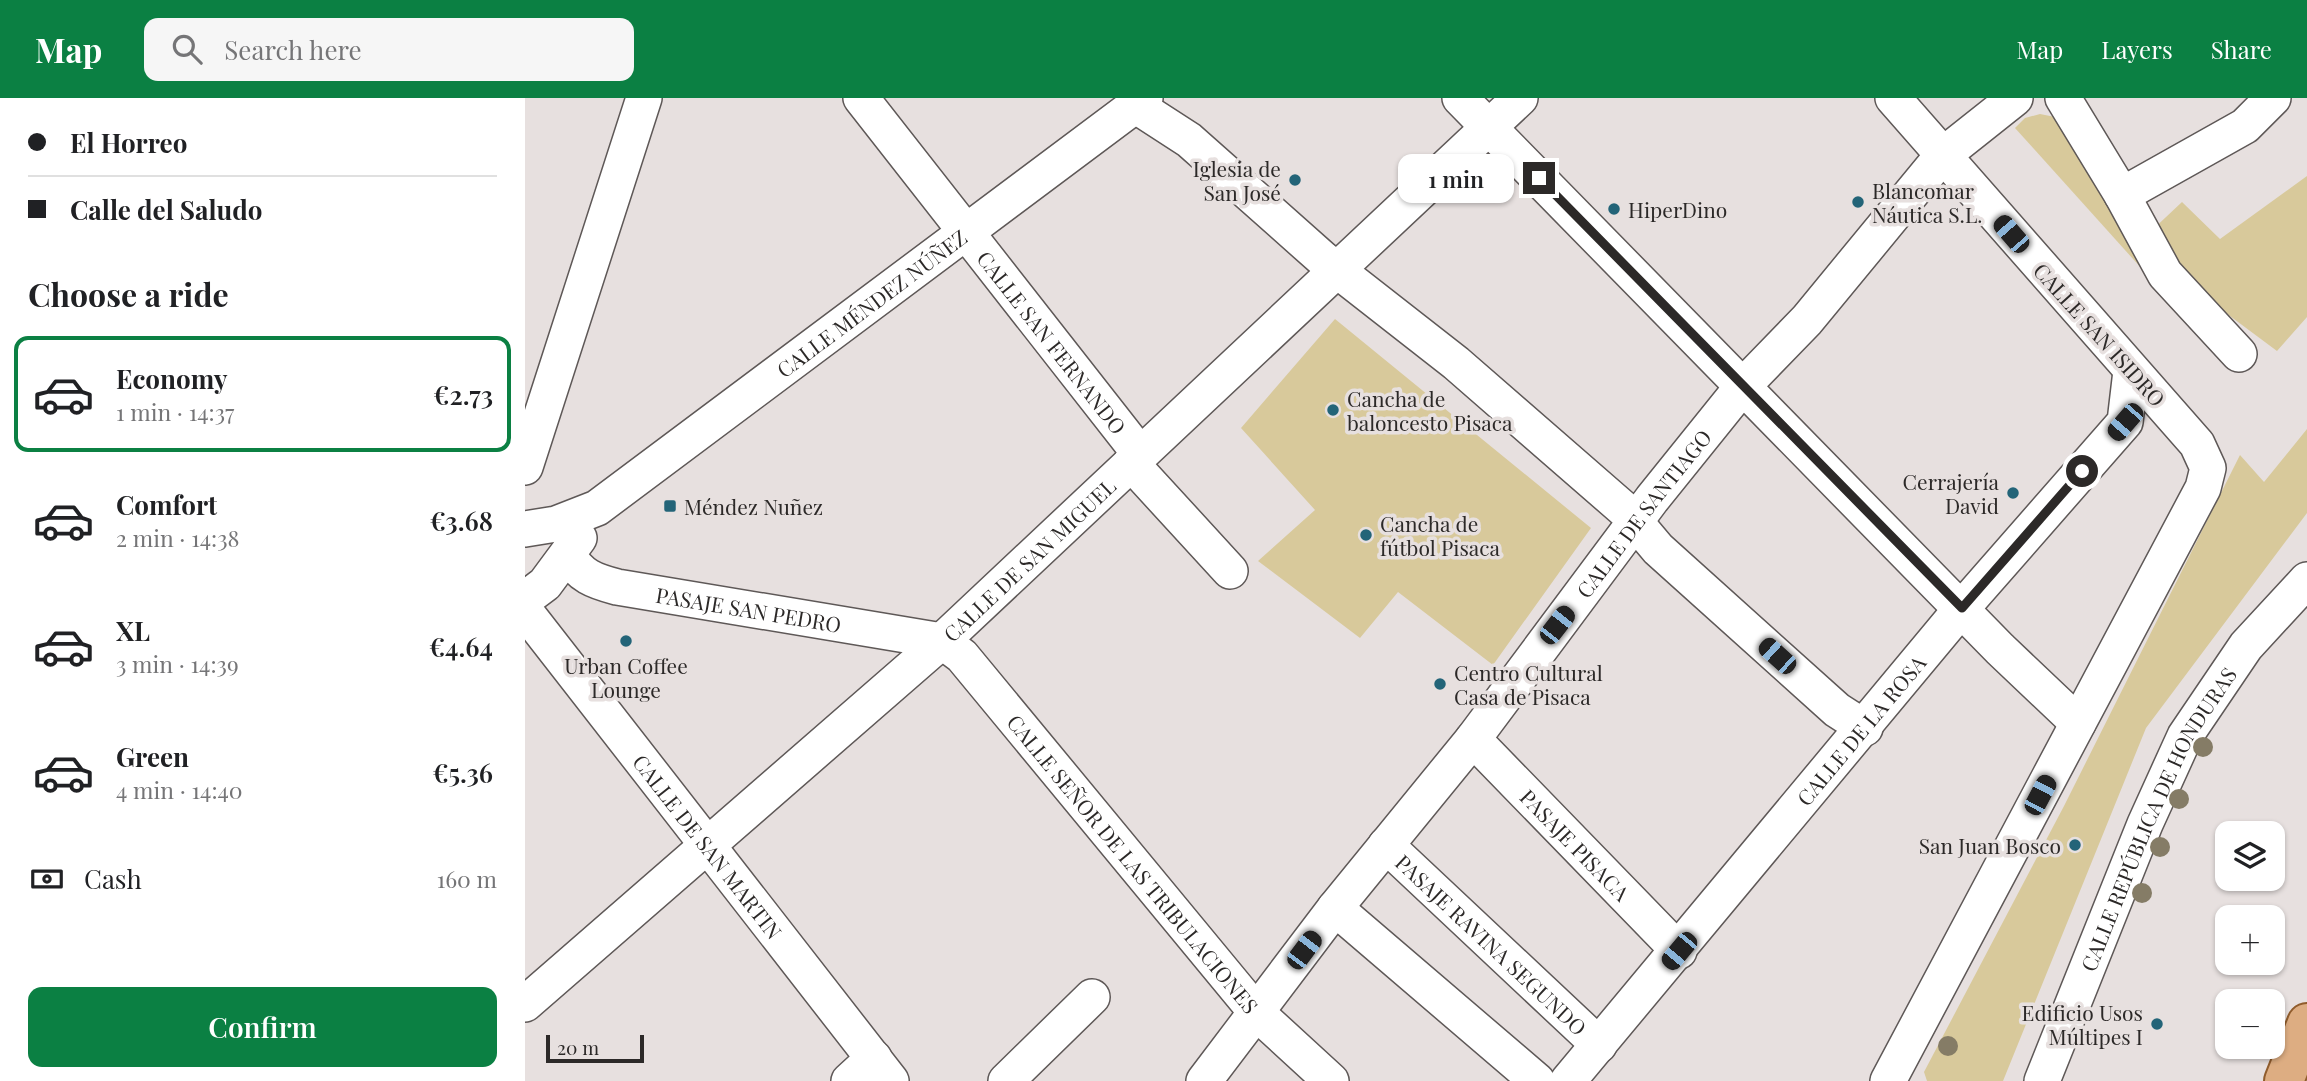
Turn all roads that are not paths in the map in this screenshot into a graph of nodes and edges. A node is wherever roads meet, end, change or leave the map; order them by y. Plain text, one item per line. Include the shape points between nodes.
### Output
1 (644, 98) edge
2 (861, 98) edge
3 (1460, 98) edge
4 (1520, 98) edge
5 (1893, 98) edge
6 (2015, 98) edge
7 (2063, 98) edge
8 (2273, 98) edge
9 (1140, 102) edge
10 (1489, 127) junction
11 (1942, 156) junction
12 (2122, 195) junction
13 (967, 231) junction
14 (1337, 271) junction
15 (2239, 354) dead end
16 (2131, 370) junction
17 (1743, 386) junction
18 (1136, 459) junction
19 (525, 467) edge
20 (597, 508) junction
21 (1637, 523) junction
22 (525, 529) edge
23 (568, 555) junction
24 (1230, 570) dead end
25 (2307, 580) edge
26 (525, 599) edge
27 (1962, 608) junction
28 (525, 611) edge
29 (942, 642) junction
30 (2078, 723) junction
31 (1865, 728) junction
32 (1473, 739) junction
33 (1386, 845) junction
34 (707, 847) junction
35 (1335, 908) junction
36 (1679, 951) junction
37 (1092, 997) dead end
38 (525, 1004) edge
39 (1257, 1013) junction
40 (2307, 1023) edge
41 (1599, 1045) junction
42 (872, 1073) edge
43 (1890, 1080) edge
44 (1006, 1081) edge
45 (1204, 1081) edge
46 (1331, 1081) edge
47 (1537, 1081) edge
48 (1569, 1081) edge
49 (2042, 1081) edge
50 (2284, 1081) edge

1 - 19 street
2 - 13 street, CALLE SAN FERNANDO
3 - 10 street
4 - 10 street, CALLE DE SAN MIGUEL
5 - 11 street, CALLE SAN ISIDRO
6 - 11 street, CALLE DE SANTIAGO
7 - 12 street
8 - 12 street via 2245,127
9 - 13 street, CALLE MÉNDEZ NÚÑEZ
9 - 14 street
10 - 14 street, CALLE DE SAN MIGUEL
10 - 17 street
11 - 16 street, CALLE SAN ISIDRO
11 - 17 street, CALLE DE SANTIAGO via 1807,320
12 - 15 street via 2165,274
13 - 18 street, CALLE SAN FERNANDO
13 - 20 street, CALLE MÉNDEZ NÚÑEZ
14 - 18 street, CALLE DE SAN MIGUEL
14 - 21 street via 1456,363
16 - 27 street, CALLE DE LA ROSA via 2125,422
16 - 30 street, CALLE SAN ISIDRO via 2197,444 2208,468 2203,488
17 - 21 street, CALLE DE SANTIAGO
17 - 27 street
18 - 24 street, CALLE SAN FERNANDO
18 - 29 street, CALLE DE SAN MIGUEL
20 - 22 street, CALLE MÉNDEZ NÚÑEZ via 556,524
20 - 23 street, CALLE MÉNDEZ NÚÑEZ
21 - 31 street via 1658,549 1837,710
21 - 32 street, CALLE DE SANTIAGO
23 - 26 street, CALLE MÉNDEZ NÚÑEZ via 545,584
23 - 29 street, PASAJE SAN PEDRO via 587,578 617,587
25 - 49 street, CALLE REPÚBLICA DE HONDURAS via 2234,663 2185,736
27 - 30 street
27 - 31 street, CALLE DE LA ROSA
28 - 34 street, CALLE DE SAN MARTIN
29 - 34 street, CALLE DE SAN MIGUEL
29 - 39 street, CALLE SEÑOR DE LAS TRIBULACIONES via 963,656
30 - 43 street
31 - 36 street, CALLE DE LA ROSA
32 - 33 street, CALLE DE SANTIAGO
32 - 36 street, PASAJE PISACA
33 - 35 street, CALLE DE SANTIAGO
33 - 41 street, PASAJE RAVINA SEGUNDO
34 - 38 street, CALLE DE SAN MIGUEL
34 - 42 street, CALLE DE SAN MARTIN
35 - 39 street, CALLE DE SANTIAGO
35 - 47 street
36 - 41 street, CALLE DE LA ROSA
37 - 44 street
39 - 45 street, CALLE DE SANTIAGO
39 - 46 street, CALLE SEÑOR DE LAS TRIBULACIONES
40 - 50 main road
41 - 48 street, CALLE DE LA ROSA

